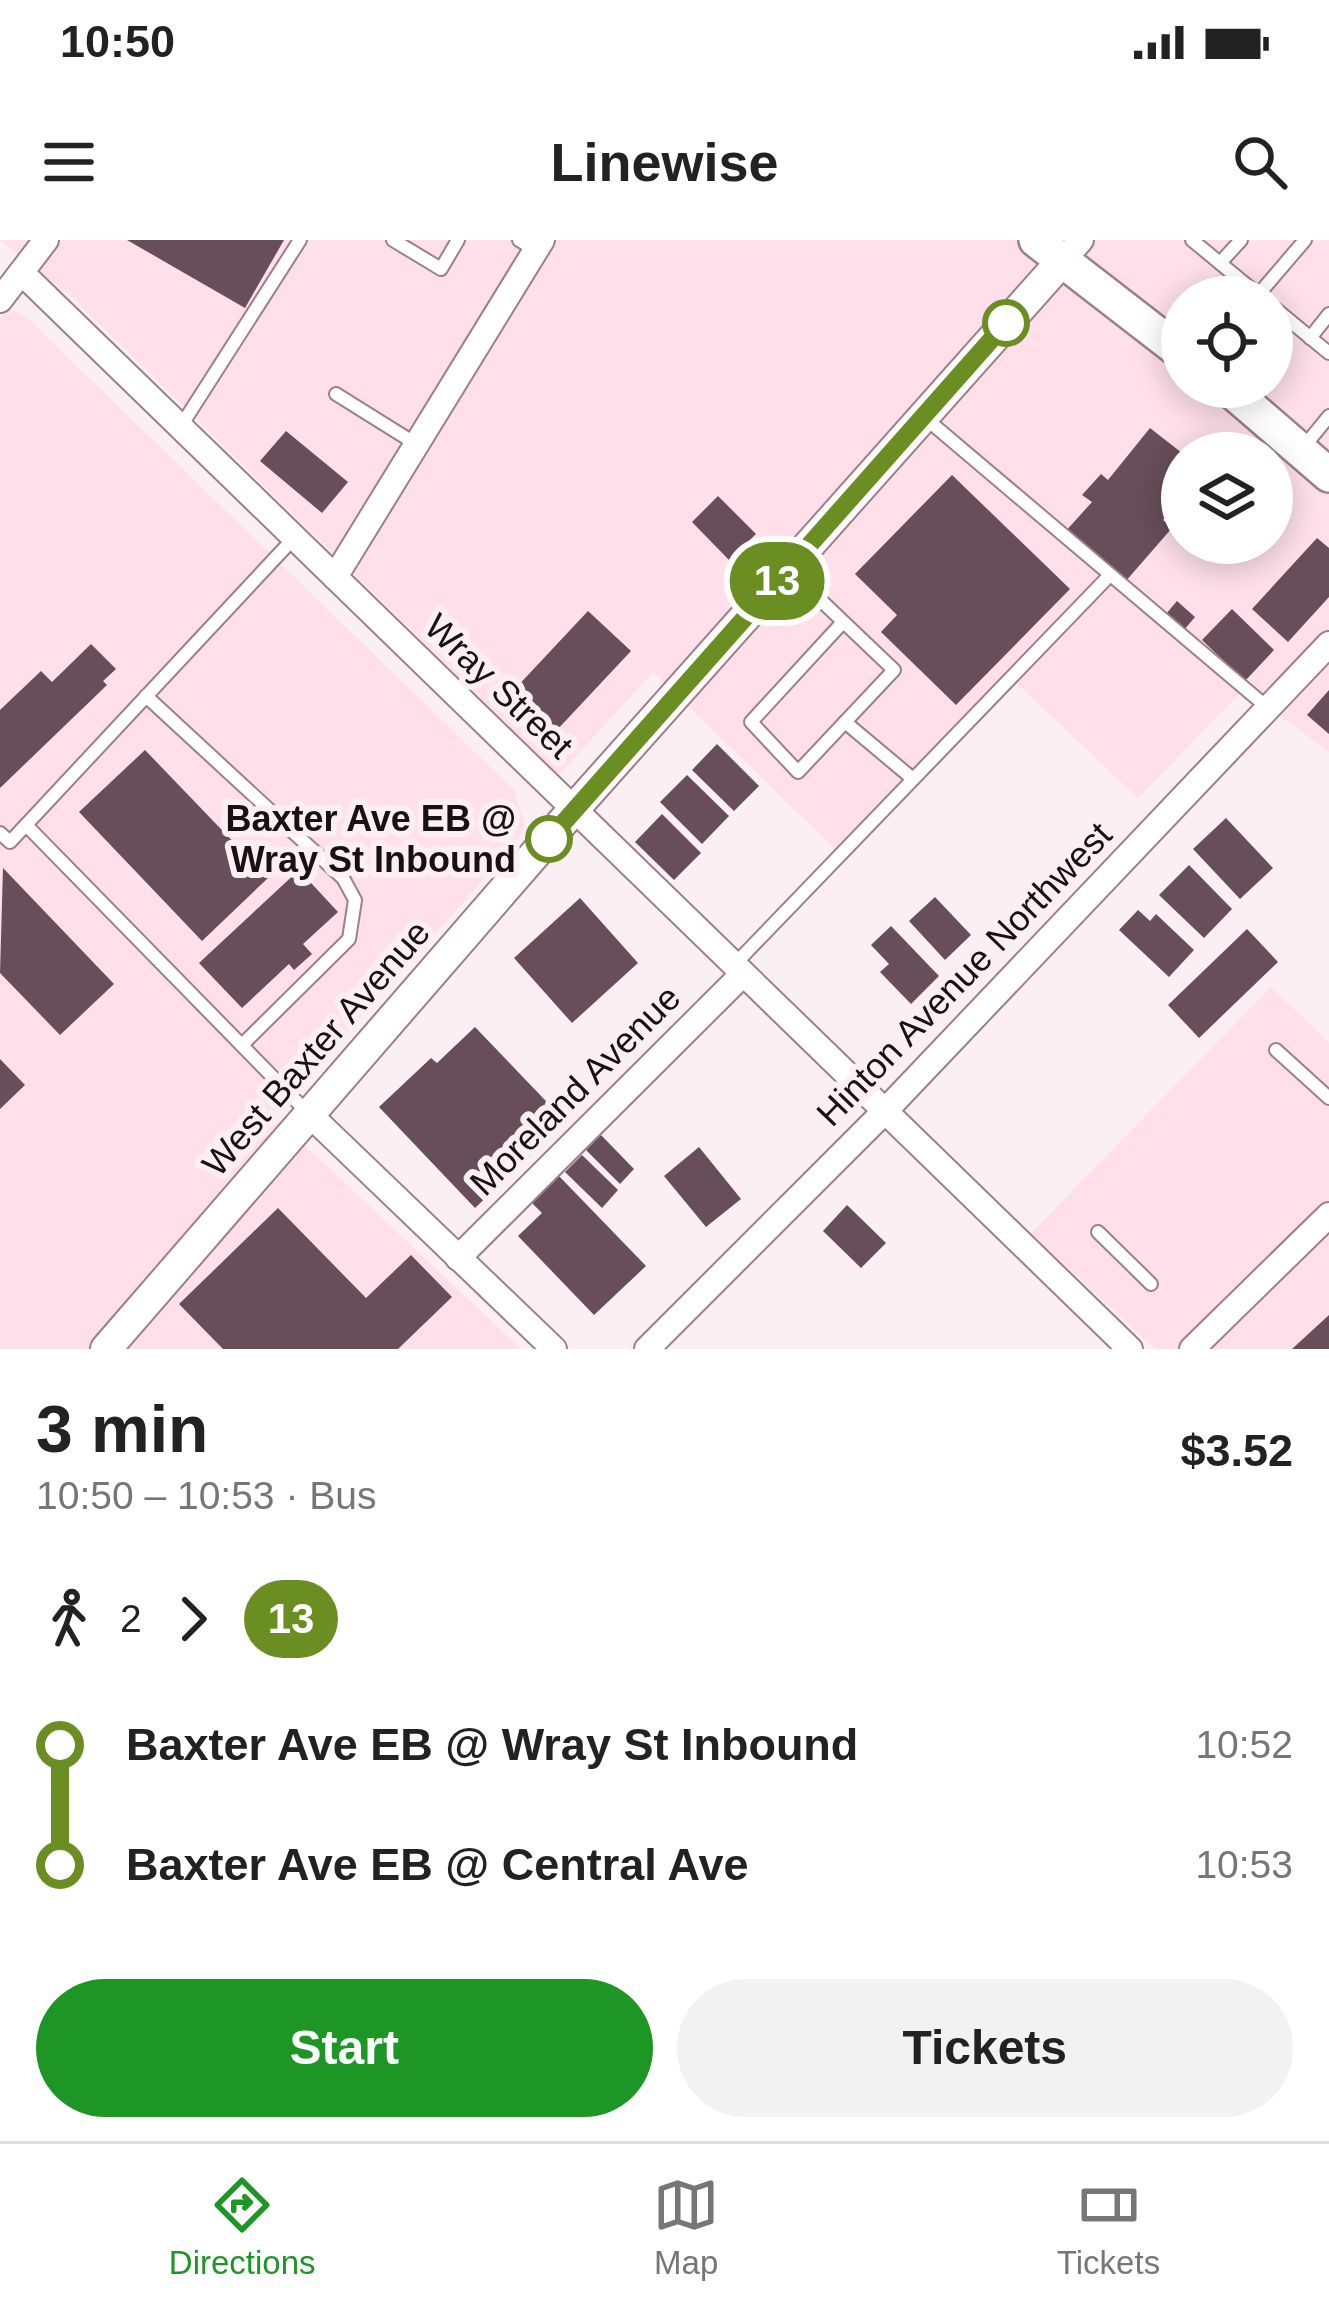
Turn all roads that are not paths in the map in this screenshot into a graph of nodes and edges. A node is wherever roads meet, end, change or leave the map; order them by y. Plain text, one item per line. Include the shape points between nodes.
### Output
1 (46, 240) edge
2 (300, 240) edge
3 (393, 240) edge
4 (458, 240) edge
5 (1192, 240) edge
6 (1240, 240) edge
7 (1305, 240) edge
8 (532, 243) edge
9 (1060, 247) edge
10 (1220, 263) junction
11 (24, 275) junction
12 (1236, 276) edge
13 (1276, 276) edge
14 (0, 300) edge
15 (1329, 314) edge
16 (1293, 324) edge
17 (1161, 334) edge
18 (1310, 338) junction
19 (1329, 353) edge
20 (336, 394) dead end
21 (1252, 408) edge
22 (1329, 416) edge
23 (923, 417) junction
24 (180, 427) junction
25 (416, 444) junction
26 (1301, 450) junction
27 (1329, 475) edge
28 (294, 538) junction
29 (788, 569) junction
30 (1110, 575) junction
31 (335, 577) junction
32 (843, 622) junction
33 (1329, 644) edge
34 (146, 696) junction
35 (1268, 709) junction
36 (845, 722) junction
37 (913, 779) junction
38 (574, 809) junction
39 (26, 825) junction
40 (0, 833) edge
41 (739, 969) junction
42 (242, 1045) junction
43 (1276, 1050) dead end
44 (1329, 1098) edge
45 (885, 1111) junction
46 (310, 1115) junction
47 (1329, 1215) edge
48 (1098, 1232) dead end
49 (458, 1258) junction
50 (1151, 1284) dead end
51 (106, 1349) edge
52 (554, 1349) edge
53 (647, 1349) edge
54 (1130, 1349) edge
55 (1192, 1349) edge

1 - 11 street
2 - 24 lane
3 - 4 lane via 441,269
5 - 10 lane
6 - 10 lane
7 - 13 lane
8 - 25 street
9 - 17 main road
9 - 23 street, West Baxter Avenue
10 - 12 lane
11 - 14 street
11 - 24 street, Wray Street
15 - 18 lane
16 - 18 lane
18 - 19 lane
20 - 25 lane
21 - 26 main road
22 - 26 lane
23 - 29 street, West Baxter Avenue
23 - 30 lane
24 - 28 street, Wray Street
25 - 31 street
26 - 27 main road
28 - 31 street, Wray Street
28 - 34 lane
29 - 32 lane
29 - 38 street, West Baxter Avenue
30 - 35 lane
30 - 37 lane
31 - 38 street, Wray Street
32 - 36 lane via 894,670
32 - 36 lane via 751,722 797,772
33 - 35 street, Hinton Avenue Northwest
34 - 39 lane
34 - 42 lane via 343,878 355,900 349,939
35 - 45 street, Hinton Avenue Northwest
36 - 37 lane
37 - 41 lane
38 - 41 street, Wray Street
38 - 46 street, West Baxter Avenue
39 - 40 lane via 10,842
39 - 42 lane
41 - 45 street, Wray Street
41 - 49 street, Moreland Avenue
42 - 46 lane
43 - 44 lane
45 - 53 street, Hinton Avenue Northwest
45 - 54 street, Wray Street
46 - 49 street
46 - 51 street, West Baxter Avenue
47 - 55 street
48 - 50 lane
49 - 52 street

